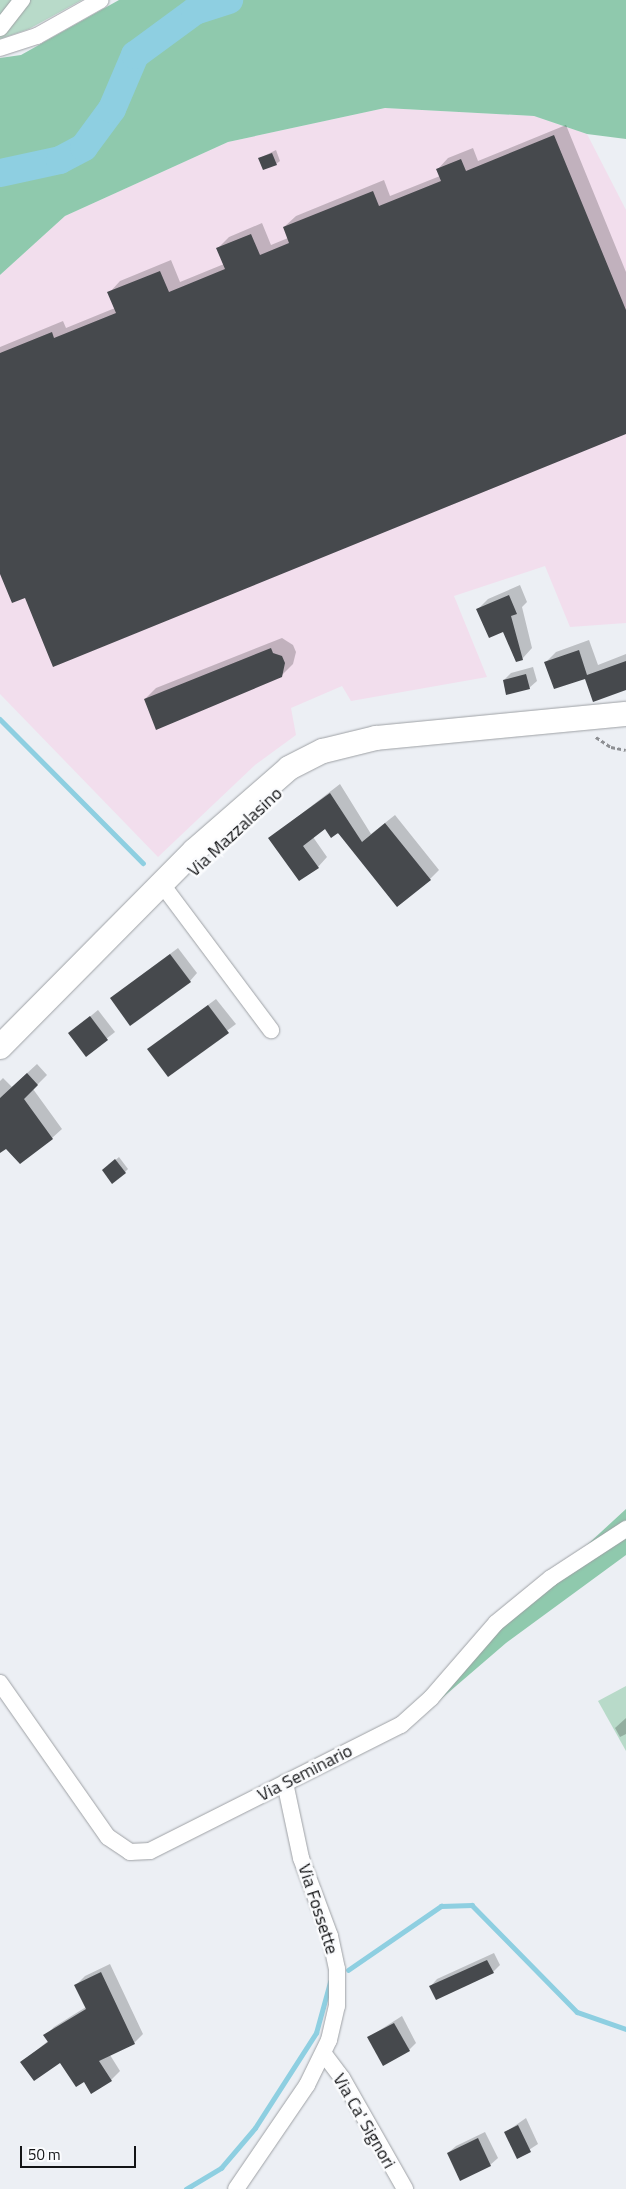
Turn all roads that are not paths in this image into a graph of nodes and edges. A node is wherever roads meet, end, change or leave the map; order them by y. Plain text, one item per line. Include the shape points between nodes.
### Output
1 (22, 0) edge
2 (101, 0) edge
3 (0, 28) edge
4 (0, 48) edge
5 (626, 714) edge
6 (161, 883) junction
7 (271, 1030) dead end
8 (0, 1047) edge
9 (626, 1529) edge
10 (0, 1683) edge
11 (285, 1783) junction
12 (324, 2054) junction
13 (236, 2189) edge
14 (405, 2189) edge

1 - 3 street
2 - 4 street via 37,36
5 - 6 main road, Via Mazzalasino via 376,738 323,750 289,768 258,791
6 - 7 street
6 - 8 main road, Via Mazzalasino
9 - 11 street, Via Seminario via 551,1578 496,1622 431,1698 401,1725
10 - 11 street, Via Seminario via 108,1837 130,1852 150,1851
11 - 12 street, Via Fossette via 299,1851 330,1936 337,1969 337,2006
12 - 13 street, Via Fossette via 264,2152
12 - 14 street, Via Ca' Signori via 342,2078

